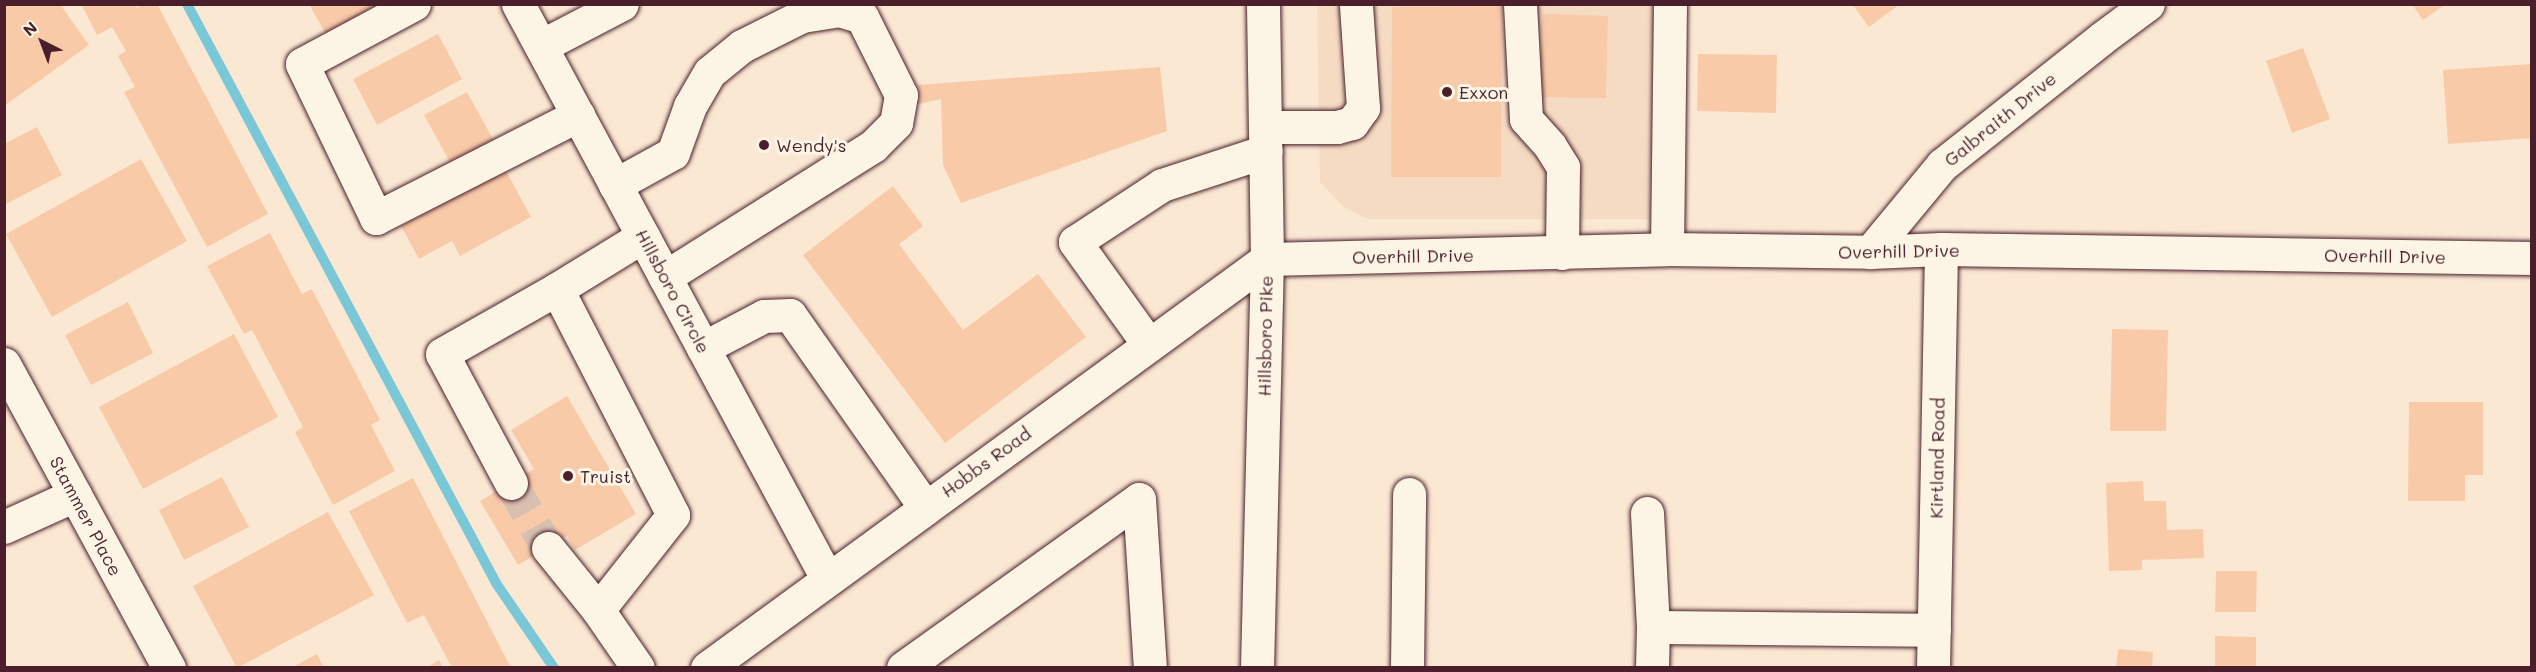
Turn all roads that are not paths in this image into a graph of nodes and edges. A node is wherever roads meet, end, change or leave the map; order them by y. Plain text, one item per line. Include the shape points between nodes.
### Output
1 (414, 4) edge
2 (518, 4) edge
3 (622, 4) edge
4 (1263, 4) edge
5 (1356, 4) edge
6 (1520, 4) edge
7 (1670, 4) edge
8 (2148, 4) edge
9 (541, 46) junction
10 (578, 115) junction
11 (1266, 139) junction
12 (615, 185) junction
13 (643, 236) junction
14 (1667, 249) junction
15 (1941, 249) junction
16 (1870, 252) junction
17 (1562, 253) junction
18 (2532, 258) edge
19 (1267, 259) junction
20 (665, 277) junction
21 (556, 289) junction
22 (1149, 345) junction
23 (703, 348) junction
24 (4, 364) edge
25 (511, 483) tunnel mouth
26 (1409, 494) dead end
27 (75, 495) junction
28 (925, 507) junction
29 (1647, 513) dead end
30 (4, 526) edge
31 (548, 548) tunnel mouth
32 (827, 578) junction
33 (598, 610) junction
34 (1653, 627) junction
35 (1934, 630) junction
36 (169, 668) edge
37 (638, 668) edge
38 (707, 668) edge
39 (903, 668) edge
40 (1150, 668) edge
41 (1257, 668) edge
42 (1407, 668) edge
43 (1652, 668) edge
44 (1933, 668) edge

1 - 10 street via 302,64 376,218
2 - 9 street, Hillsboro Circle
3 - 9 street
4 - 11 street, Hillsboro Pike
5 - 11 street via 1363,108 1352,123
6 - 17 street via 1526,119 1563,167
7 - 14 street
8 - 16 street, Galbraith Drive via 1942,165
9 - 10 street, Hillsboro Circle
10 - 12 street, Hillsboro Circle
11 - 19 street, Hillsboro Pike
11 - 22 street via 1162,185 1075,242
12 - 13 street, Hillsboro Circle
12 - 20 street via 673,153 690,106 710,72 742,46 802,16 839,10 862,17 901,94 896,123 873,146
13 - 20 street, Hillsboro Circle
13 - 21 street
14 - 16 street, Overhill Drive
14 - 17 street, Overhill Drive
15 - 16 street, Overhill Drive
15 - 18 street, Overhill Drive
15 - 35 street, Kirtland Road
17 - 19 street, Overhill Drive
19 - 22 street, Hobbs Road
19 - 41 street, Hillsboro Pike
20 - 23 street, Hillsboro Circle
21 - 25 street via 442,354
21 - 33 street via 673,515
22 - 28 street, Hobbs Road
23 - 28 street via 765,316 790,315
23 - 32 street, Hillsboro Circle
24 - 27 street, Stammer Place
26 - 42 street
27 - 30 street
27 - 36 street, Stammer Place
28 - 32 street, Hobbs Road
29 - 34 street
31 - 33 street
32 - 38 street, Hobbs Road
33 - 37 street
34 - 35 street
34 - 43 street
35 - 44 street, Kirtland Road
39 - 40 street via 1139,499

